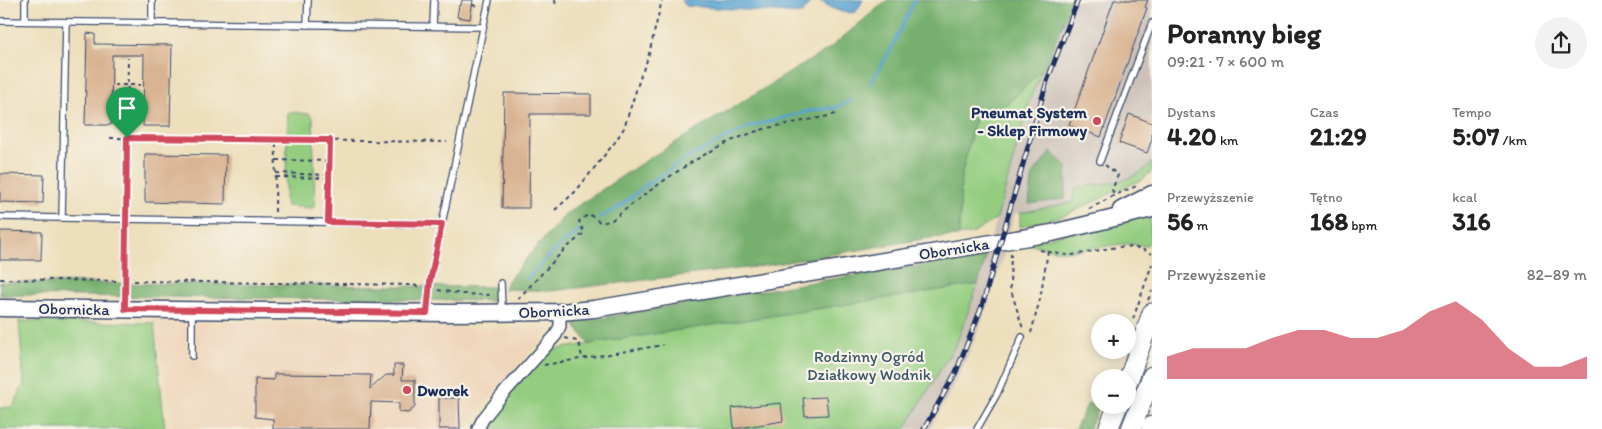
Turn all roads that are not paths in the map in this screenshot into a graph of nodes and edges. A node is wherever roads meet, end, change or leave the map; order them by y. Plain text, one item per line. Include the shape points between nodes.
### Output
1 (25, 0) edge
2 (152, 0) edge
3 (308, 0) edge
4 (434, 0) edge
5 (489, 0) edge
6 (0, 21) edge
7 (25, 21) junction
8 (66, 22) junction
9 (1152, 23) edge
10 (152, 24) junction
11 (307, 25) junction
12 (432, 26) junction
13 (482, 27) junction
14 (1100, 161) road end
15 (1152, 194) edge
16 (1152, 210) edge
17 (0, 217) edge
18 (62, 218) junction
19 (126, 218) junction
20 (1100, 221) junction
21 (442, 224) junction
22 (500, 282) dead end
23 (0, 308) edge
24 (125, 309) junction
25 (192, 310) junction
26 (560, 312) junction
27 (427, 313) junction
28 (502, 313) junction
29 (1152, 313) edge
30 (1022, 334) road end
31 (192, 356) dead end
32 (1132, 369) edge
33 (1152, 376) edge
34 (1114, 414) edge
35 (478, 429) edge
36 (977, 429) edge
37 (1108, 429) edge
38 (1131, 429) edge

1 - 7 lane
2 - 10 lane
3 - 11 lane
4 - 12 lane
5 - 13 lane
6 - 7 lane
7 - 8 lane
8 - 10 lane
8 - 18 lane
9 - 14 lane
10 - 11 lane
11 - 12 lane
12 - 13 lane
13 - 21 lane
15 - 20 main road, Obornicka
16 - 20 main road, Obornicka
17 - 18 lane
18 - 19 lane
19 - 21 lane
19 - 24 lane
20 - 26 main road, Obornicka via 1052,233
21 - 27 lane via 428,288
22 - 28 lane
23 - 24 main road, Obornicka
24 - 25 main road, Obornicka
25 - 27 main road, Obornicka
25 - 31 lane
26 - 28 main road, Obornicka
26 - 35 street via 556,335 503,394
27 - 28 main road, Obornicka
29 - 32 main road
30 - 36 lane via 997,394
33 - 38 main road
34 - 37 main road

